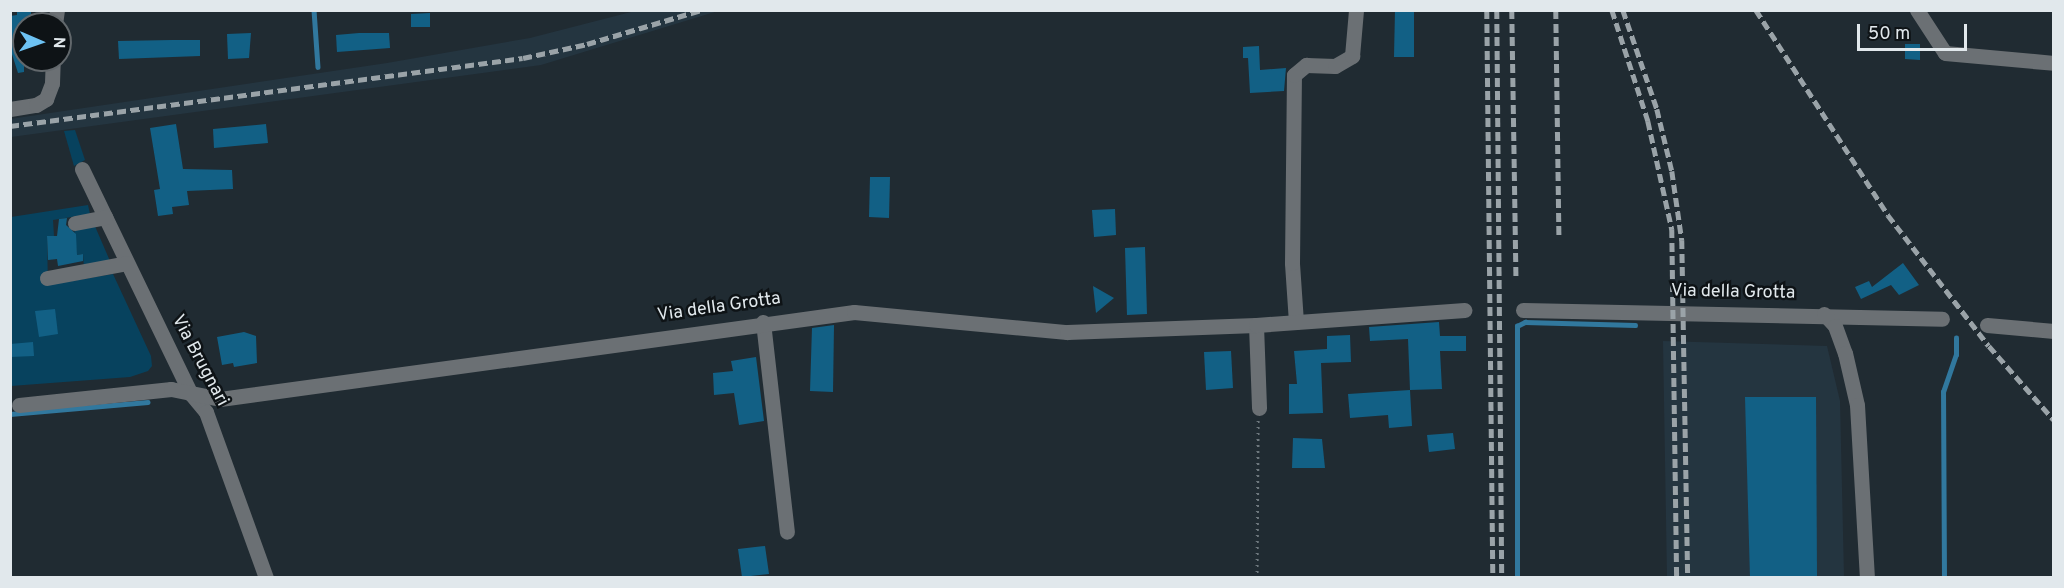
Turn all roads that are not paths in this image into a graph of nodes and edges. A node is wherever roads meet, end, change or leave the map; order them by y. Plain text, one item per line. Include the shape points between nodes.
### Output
1 (1356, 10) edge
2 (1917, 10) edge
3 (2054, 63) edge
4 (52, 72) edge
5 (10, 109) edge
6 (82, 169) dead end
7 (105, 217) junction
8 (75, 223) dead end
9 (127, 263) junction
10 (46, 278) dead end
11 (1464, 310) dead end
12 (1523, 310) dead end
13 (1824, 314) junction
14 (1942, 319) dead end
15 (762, 322) junction
16 (1296, 322) junction
17 (1256, 325) junction
18 (1987, 325) dead end
19 (2054, 332) edge
20 (190, 394) junction
21 (19, 405) dead end
22 (1258, 408) road end
23 (787, 532) dead end
24 (266, 578) edge
25 (1867, 578) edge

1 - 16 street via 1352,56 1335,66 1306,65 1294,75 1292,263
2 - 3 street via 1945,53
4 - 5 street via 46,99
6 - 7 street, Via Brugnari
7 - 8 street
7 - 9 street, Via Brugnari
9 - 10 street
9 - 20 street, Via Brugnari
11 - 16 street, Via della Grotta
12 - 13 street, Via della Grotta
13 - 14 street, Via della Grotta
13 - 25 street via 1835,326 1845,353 1857,405
15 - 17 street, Via della Grotta via 854,312 1067,332
15 - 20 street, Via della Grotta via 220,399
15 - 23 street
16 - 17 street, Via della Grotta
17 - 22 street
18 - 19 street
20 - 21 street, Via della Grotta via 171,389
20 - 24 street, Via Brugnari via 206,412

